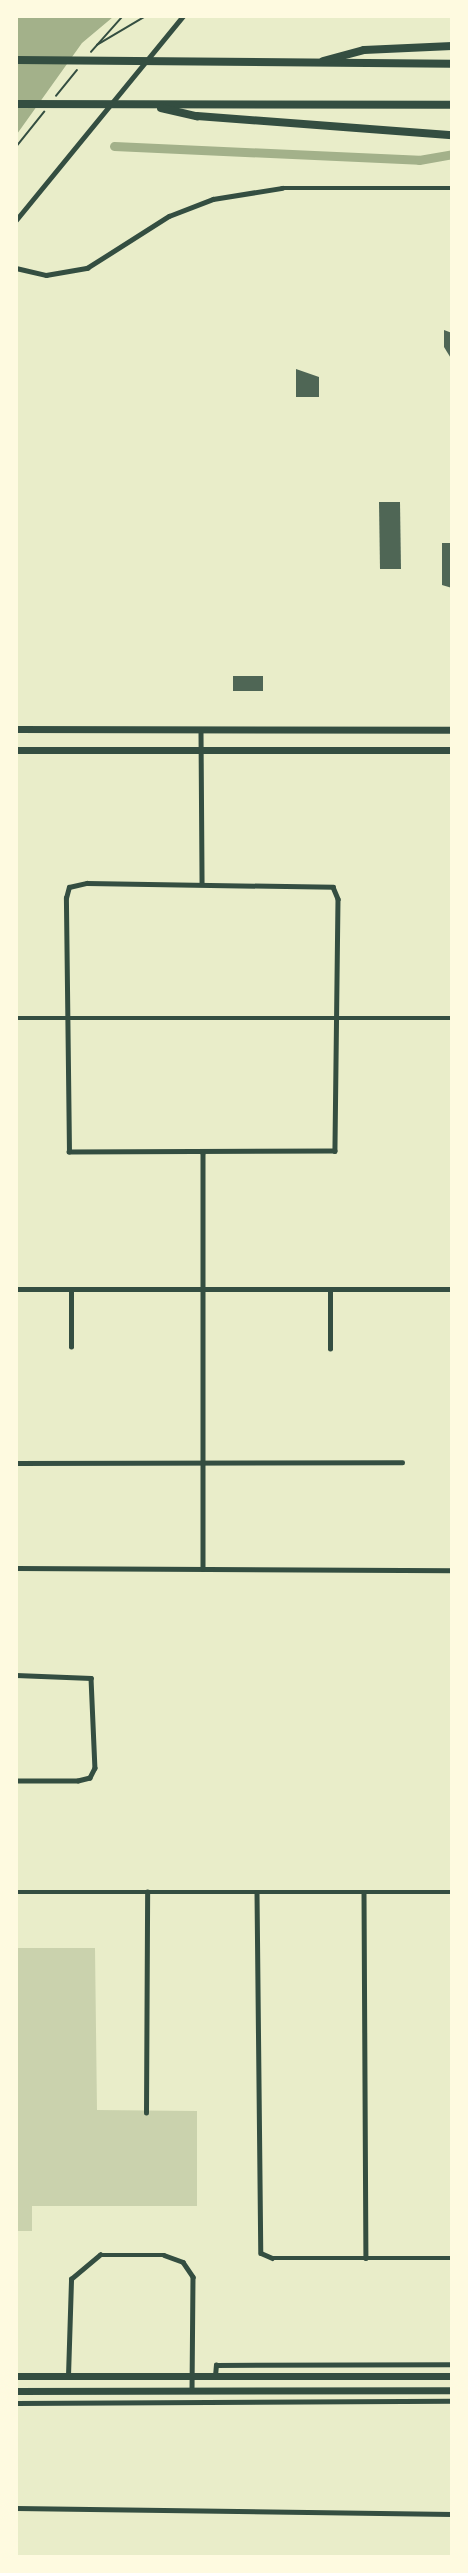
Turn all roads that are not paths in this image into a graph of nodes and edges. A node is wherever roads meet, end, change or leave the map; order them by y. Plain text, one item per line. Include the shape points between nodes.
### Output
1 (182, 17) edge
2 (452, 46) edge
3 (16, 60) edge
4 (312, 64) junction
5 (452, 64) edge
6 (16, 104) edge
7 (147, 104) junction
8 (452, 105) edge
9 (452, 135) edge
10 (452, 188) edge
11 (16, 220) edge
12 (16, 268) edge
13 (16, 729) edge
14 (452, 730) edge
15 (201, 731) junction
16 (16, 750) edge
17 (202, 750) junction
18 (452, 750) edge
19 (202, 883) junction
20 (16, 1018) edge
21 (67, 1018) junction
22 (339, 1018) junction
23 (452, 1018) edge
24 (203, 1154) junction
25 (16, 1289) edge
26 (452, 1289) edge
27 (71, 1290) junction
28 (204, 1290) junction
29 (330, 1290) junction
30 (70, 1347) dead end
31 (330, 1349) dead end
32 (402, 1462) dead end
33 (16, 1463) edge
34 (203, 1463) junction
35 (16, 1568) edge
36 (203, 1569) junction
37 (452, 1570) edge
38 (16, 1676) edge
39 (16, 1781) edge
40 (16, 1892) edge
41 (147, 1892) junction
42 (257, 1892) junction
43 (364, 1892) junction
44 (452, 1892) edge
45 (146, 2113) dead end
46 (366, 2258) junction
47 (452, 2258) edge
48 (452, 2364) edge
49 (16, 2376) edge
50 (68, 2376) junction
51 (192, 2376) junction
52 (215, 2376) junction
53 (452, 2376) edge
54 (452, 2390) edge
55 (16, 2391) edge
56 (192, 2391) junction
57 (452, 2401) edge
58 (16, 2403) edge
59 (16, 2508) edge
60 (452, 2514) edge

1 - 11 street
2 - 4 highway via 364,50
3 - 4 highway
4 - 5 highway
6 - 7 highway
7 - 8 highway
7 - 9 highway via 197,116
10 - 12 street via 282,188 213,199 170,216 87,268 46,275
13 - 15 main road
14 - 15 main road
15 - 17 street
16 - 17 main road
17 - 18 main road
17 - 19 street
19 - 21 street via 69,887
19 - 22 street via 333,887 338,899
20 - 21 street
21 - 22 street
21 - 24 street via 69,1152
22 - 23 street
22 - 24 street via 335,1151
24 - 28 street
25 - 27 street
26 - 29 street
27 - 28 street
27 - 30 street
28 - 29 street
28 - 34 street
29 - 31 street
32 - 34 street
33 - 34 street
34 - 36 street
35 - 36 street
36 - 37 street
38 - 39 street via 91,1678 90,1778
40 - 41 street
41 - 42 street
41 - 45 street
42 - 43 street
42 - 46 street via 261,2253 272,2258
43 - 44 street
43 - 46 street
46 - 47 street
48 - 52 street via 216,2365
49 - 50 main road
50 - 51 main road
50 - 51 street via 68,2284 100,2255 164,2255 183,2262 193,2277
51 - 52 main road
51 - 56 street
52 - 53 main road
54 - 56 main road
55 - 56 main road
57 - 58 street
59 - 60 street

